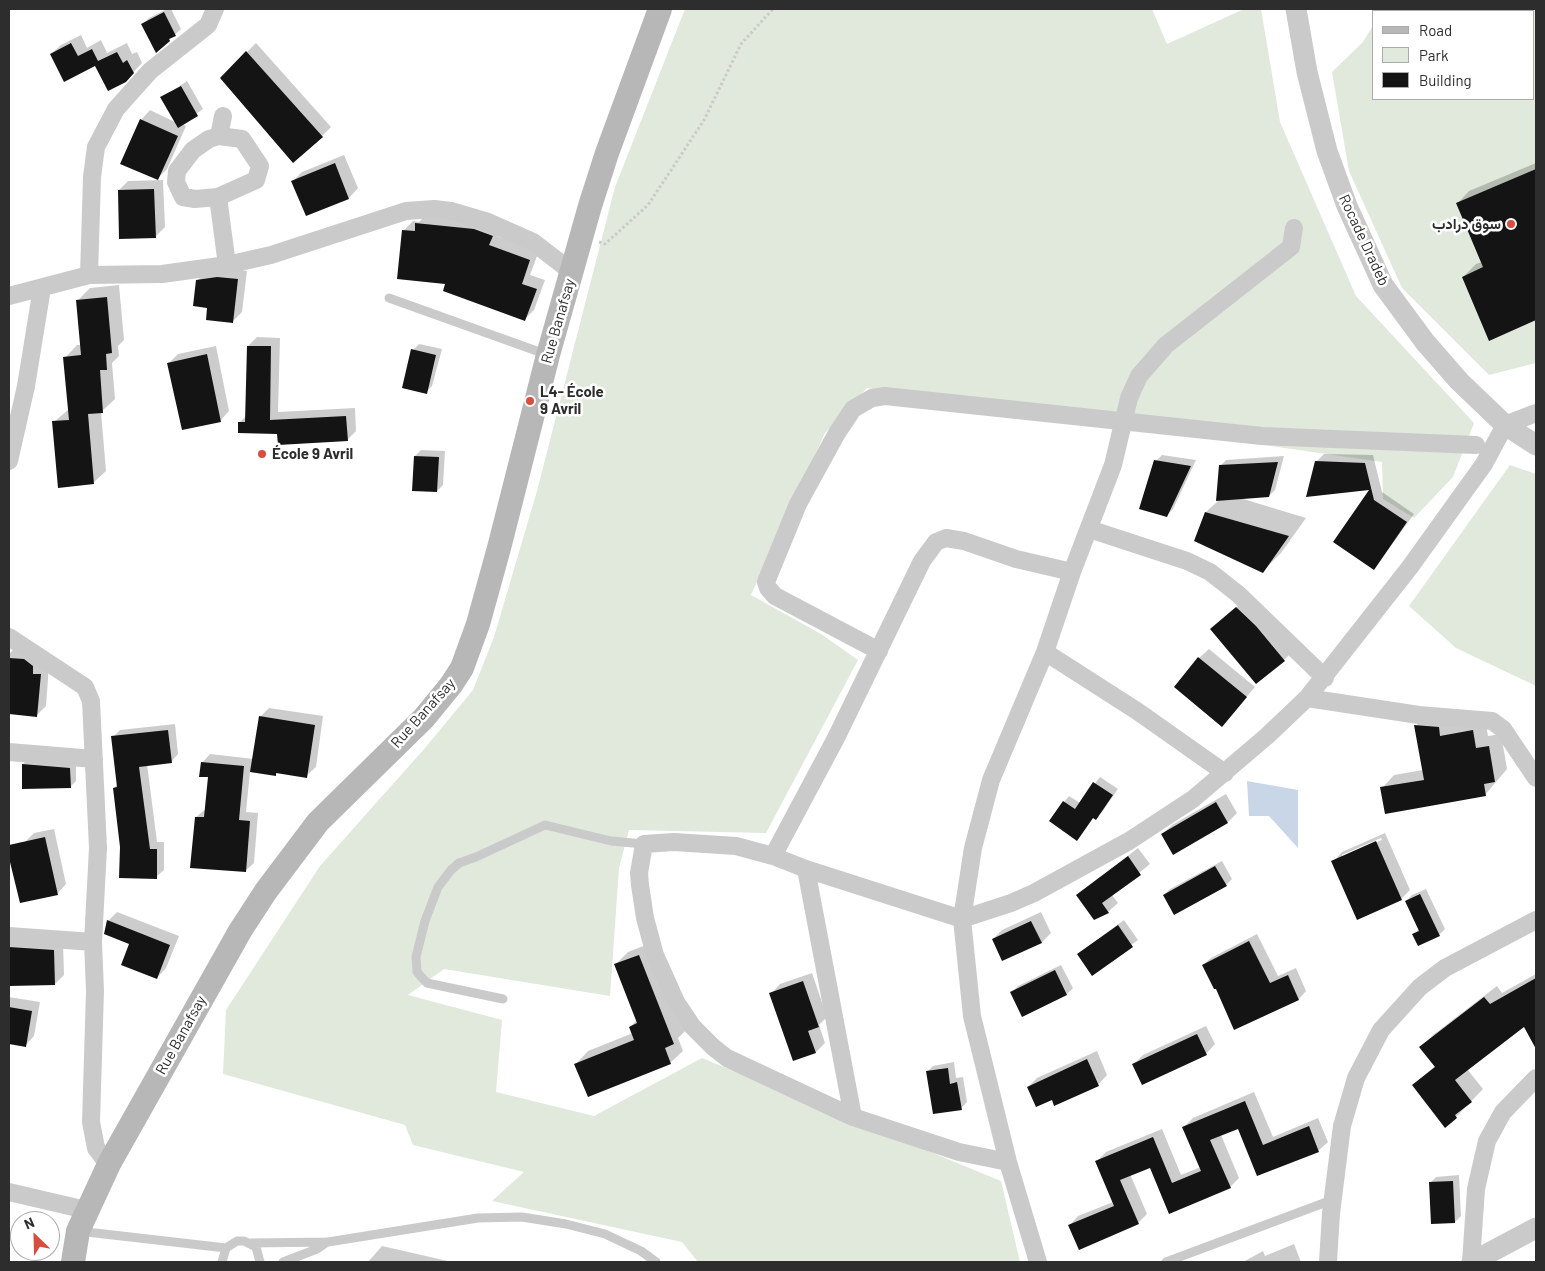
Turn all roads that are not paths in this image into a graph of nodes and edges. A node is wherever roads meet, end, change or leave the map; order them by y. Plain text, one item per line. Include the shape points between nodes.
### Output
1 (215, 9) edge
2 (660, 9) edge
3 (1296, 9) edge
4 (223, 116) dead end
5 (219, 136) junction
6 (218, 197) junction
7 (1294, 228) dead end
8 (227, 265) junction
9 (572, 272) junction
10 (89, 276) junction
11 (42, 288) junction
12 (9, 296) edge
13 (388, 298) dead end
14 (548, 355) junction
15 (1536, 413) edge
16 (1125, 421) junction
17 (1505, 425) junction
18 (1476, 445) dead end
19 (1536, 445) edge
20 (9, 461) edge
21 (1089, 530) junction
22 (1072, 572) junction
23 (9, 637) edge
24 (879, 651) junction
25 (1045, 652) junction
26 (1324, 678) junction
27 (1307, 698) junction
28 (9, 752) edge
29 (94, 759) junction
30 (1225, 773) junction
31 (1536, 778) edge
32 (644, 844) junction
33 (774, 856) junction
34 (806, 869) junction
35 (962, 919) junction
36 (1536, 920) edge
37 (9, 936) edge
38 (94, 942) junction
39 (503, 999) dead end
40 (1536, 1078) edge
41 (853, 1117) junction
42 (110, 1162) junction
43 (1008, 1162) junction
44 (9, 1192) edge
45 (1332, 1200) junction
46 (82, 1221) junction
47 (1536, 1228) edge
48 (328, 1242) junction
49 (251, 1243) junction
50 (226, 1248) junction
51 (73, 1262) edge
52 (222, 1262) edge
53 (260, 1262) edge
54 (284, 1262) edge
55 (656, 1262) edge
56 (1038, 1262) edge
57 (1166, 1262) edge
58 (1328, 1262) edge
59 (1472, 1262) edge

1 - 10 street via 208,25 150,71 116,110 96,147
2 - 9 main road, Rue Banafsay via 607,153
3 - 17 street, Rocade Dradeb via 1307,72 1327,152 1347,206 1384,285 1425,342 1459,381
4 - 5 street
5 - 6 street via 242,139 260,166 256,180
5 - 6 street via 193,150 178,171 176,182 183,197
6 - 8 street
7 - 16 street via 1291,247 1161,351 1140,376 1129,398
8 - 9 street via 271,255 406,211 434,209 488,222 533,242
8 - 10 street via 162,274
9 - 14 main road, Rue Banafsay
10 - 11 street
11 - 12 street
11 - 20 street via 26,386
13 - 14 lane
14 - 42 main road, Rue Banafsay via 499,548 462,668 424,718 318,822 266,891 240,931
15 - 17 street
16 - 18 street via 1262,436
16 - 21 street
16 - 24 street via 885,396 857,406 837,433 798,504 766,582 775,596
17 - 19 street, Rocade Dradeb
17 - 26 street via 1484,464
21 - 22 street
21 - 26 street via 1187,561 1210,572 1238,594
22 - 24 street via 1016,559 964,541 939,539 922,561
22 - 25 street
23 - 29 street via 87,689 91,701
24 - 33 street
25 - 30 street
25 - 35 street via 991,780 973,848
26 - 27 street
27 - 30 street
27 - 31 street via 1427,716 1492,721 1503,728
28 - 29 street
29 - 38 street via 98,848
30 - 35 street via 1166,818 1090,863 1011,903
32 - 33 street via 716,843
32 - 39 lane via 545,825 458,863 451,870 438,887 422,929 416,957 417,972 426,983
32 - 41 street via 639,873 645,918 665,980 692,1026 727,1058
33 - 34 street
34 - 35 street
34 - 41 street
35 - 43 street via 972,1016
36 - 45 street via 1445,968 1420,987 1381,1030 1353,1088 1342,1126
37 - 38 street
38 - 42 street via 90,1122 96,1148
40 - 59 street via 1503,1112 1487,1141 1476,1189
41 - 43 street via 959,1152
42 - 46 main road, Rue Banafsay
43 - 56 street
44 - 46 street
45 - 57 lane
45 - 58 street
46 - 50 lane
46 - 51 main road, Rue Banafsay
47 - 59 street
48 - 49 lane
48 - 54 lane
48 - 55 lane via 478,1218 522,1217 605,1234 642,1251
49 - 50 lane via 237,1241
49 - 53 lane via 259,1253
50 - 52 lane

